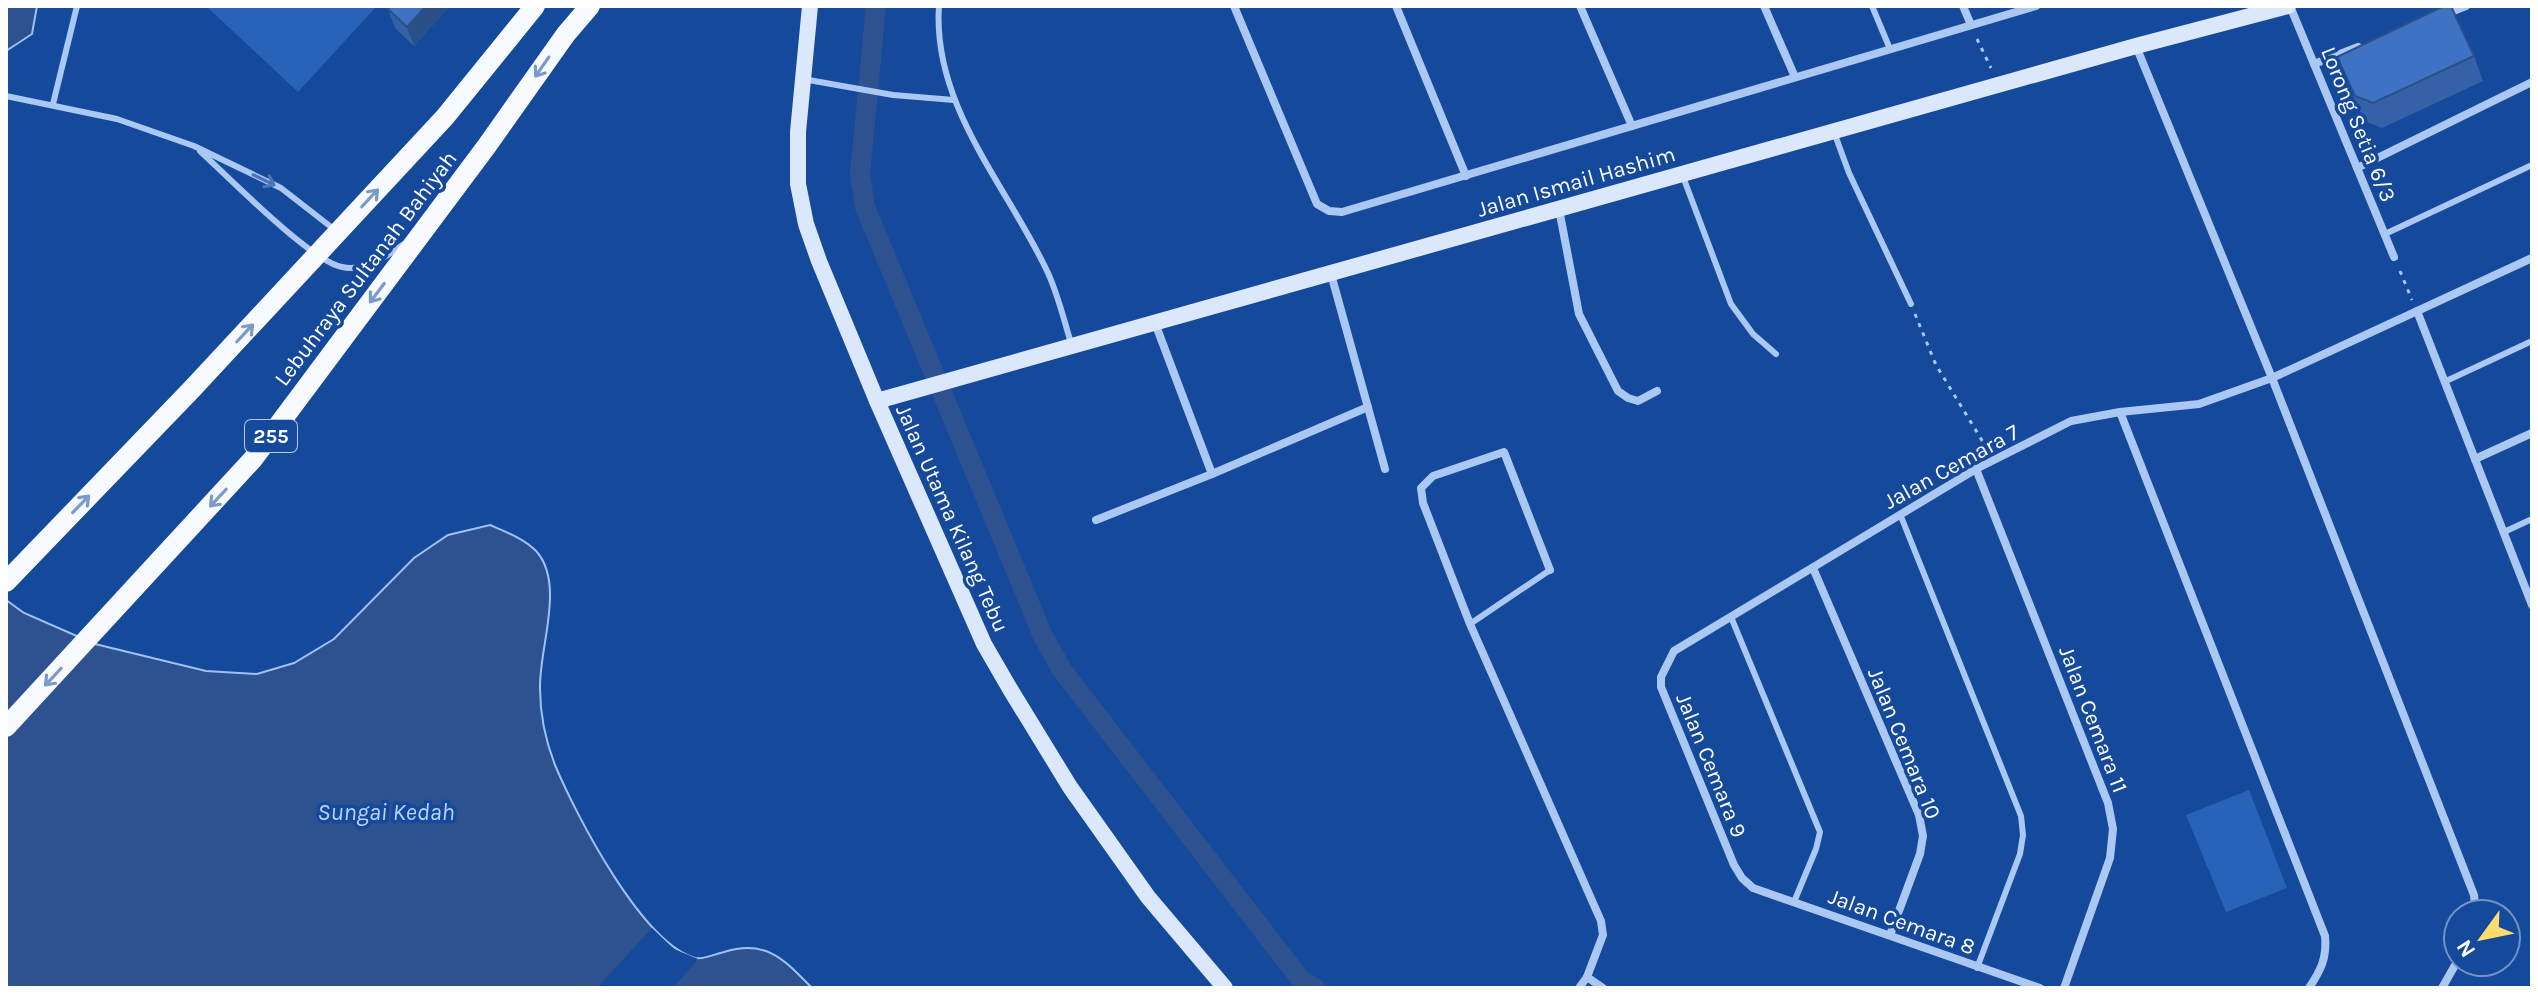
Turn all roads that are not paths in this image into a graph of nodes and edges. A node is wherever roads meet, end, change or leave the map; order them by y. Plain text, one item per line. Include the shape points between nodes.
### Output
1 (77, 6) edge
2 (535, 6) edge
3 (590, 6) edge
4 (810, 6) edge
5 (939, 6) edge
6 (1234, 6) edge
7 (1396, 6) edge
8 (1580, 6) edge
9 (1764, 6) edge
10 (1872, 6) edge
11 (1963, 6) edge
12 (2036, 6) edge
13 (2289, 6) edge
14 (2466, 6) edge
15 (2439, 17) edge
16 (1971, 25) junction
17 (2370, 43) edge
18 (2136, 46) junction
19 (1890, 49) junction
20 (2314, 64) junction
21 (1795, 77) junction
22 (803, 79) junction
23 (2532, 82) edge
24 (6, 96) edge
25 (954, 100) junction
26 (53, 104) junction
27 (1632, 126) junction
28 (1834, 131) junction
29 (194, 146) junction
30 (2532, 165) edge
31 (2357, 168) junction
32 (1682, 174) junction
33 (1466, 176) junction
34 (1559, 209) junction
35 (424, 230) junction
36 (338, 232) junction
37 (2385, 234) junction
38 (317, 256) junction
39 (2394, 257) road end
40 (2532, 258) edge
41 (1331, 273) junction
42 (1911, 304) road end
43 (2417, 311) junction
44 (1155, 323) junction
45 (2532, 341) edge
46 (1072, 346) junction
47 (1776, 354) dead end
48 (2272, 378) junction
49 (2444, 382) junction
50 (1657, 391) dead end
51 (877, 401) junction
52 (1368, 407) junction
53 (2120, 412) junction
54 (2532, 433) edge
55 (2475, 459) junction
56 (1385, 469) dead end
57 (1976, 469) junction
58 (1212, 474) junction
59 (1900, 514) junction
60 (2532, 519) edge
61 (1096, 520) dead end
62 (2504, 532) junction
63 (1813, 568) junction
64 (1550, 570) joint
65 (6, 582) edge
66 (2532, 605) edge
67 (1731, 617) junction
68 (1470, 624) junction
69 (1674, 651) joint
70 (6, 727) edge
71 (1753, 888) joint
72 (2474, 898) edge
73 (1794, 902) junction
74 (1890, 935) junction
75 (1977, 968) junction
76 (1587, 977) junction
77 (1225, 988) edge
78 (1579, 988) edge
79 (1603, 988) edge
80 (2040, 988) edge
81 (2064, 988) edge
82 (2309, 988) edge

1 - 26 lane
36 -> 2 main road, Lebuhraya Sultanah Bahiyah via 445,117
3 -> 35 main road, Lebuhraya Sultanah Bahiyah / 255
4 - 22 street, Jalan Utama Kilang Tebu
5 - 25 lane via 946,78
6 - 33 street via 1317,204 1342,212
7 - 33 street
8 - 27 street
9 - 21 street
10 - 19 lane
11 - 16 street
12 - 16 street
13 - 18 street, Jalan Ismail Hashim
13 - 20 street, Lorong Setia 6/3
14 - 15 street
16 - 19 street
17 - 20 street
18 - 28 street, Jalan Ismail Hashim
18 - 48 street
19 - 21 street
20 - 31 street, Lorong Setia 6/3
21 - 27 street
22 - 25 lane
22 - 51 street, Jalan Utama Kilang Tebu via 798,184 806,224
23 - 31 street
24 - 26 lane
25 - 46 lane via 1049,275
26 - 29 lane
27 - 33 street
28 - 32 street, Jalan Ismail Hashim
28 - 42 lane
29 -> 36 lane via 281,188
29 - 38 lane
30 - 37 lane
31 - 37 street, Lorong Setia 6/3
32 - 34 street, Jalan Ismail Hashim
32 - 47 lane via 1731,304
34 - 41 street, Jalan Ismail Hashim
34 - 50 street via 1579,314 1611,380 1618,391 1638,401
35 - 38 lane via 363,267 341,267
35 -> 70 main road, Lebuhraya Sultanah Bahiyah / 255 via 253,459
36 - 38 main road, Lebuhraya Sultanah Bahiyah
37 - 39 street, Lorong Setia 6/3
65 -> 38 main road, Lebuhraya Sultanah Bahiyah
40 - 43 street, Jalan Cemara 7
41 - 44 street, Jalan Ismail Hashim
41 - 52 street
43 - 48 street, Jalan Cemara 7
43 - 49 street
44 - 46 street, Jalan Ismail Hashim
44 - 58 street
45 - 49 lane
46 - 51 street, Jalan Ismail Hashim
48 - 53 street, Jalan Cemara 7 via 2199,404
48 - 72 street
49 - 55 street
51 - 77 street, Jalan Utama Kilang Tebu via 984,644 1010,689 1070,787 1148,897
52 - 56 street
52 - 58 street
53 - 57 street, Jalan Cemara 7 via 2071,421
53 - 82 street via 2325,936 2322,969
54 - 55 street
55 - 62 street
57 - 59 street, Jalan Cemara 7
57 - 81 street, Jalan Cemara 11 via 2108,803 2113,829 2110,858
58 - 61 street
59 - 63 street, Jalan Cemara 7
59 - 75 lane via 2021,816 2020,854
60 - 62 lane
62 - 66 street
63 - 67 street, Jalan Cemara 7
63 - 74 street, Jalan Cemara 10 via 1919,815 1920,854
64 - 68 lane
64 - 68 street via 1504,452 1433,476 1421,488 1423,503
67 - 69 street, Jalan Cemara 7
67 - 73 lane via 1820,832
68 - 76 street via 1601,921 1603,935
69 - 71 street, Jalan Cemara 9 via 1661,687 1734,865
71 - 73 street, Jalan Cemara 8
73 - 74 street, Jalan Cemara 8
74 - 75 street, Jalan Cemara 8
75 - 80 street, Jalan Cemara 8
76 - 78 street
76 - 79 street

